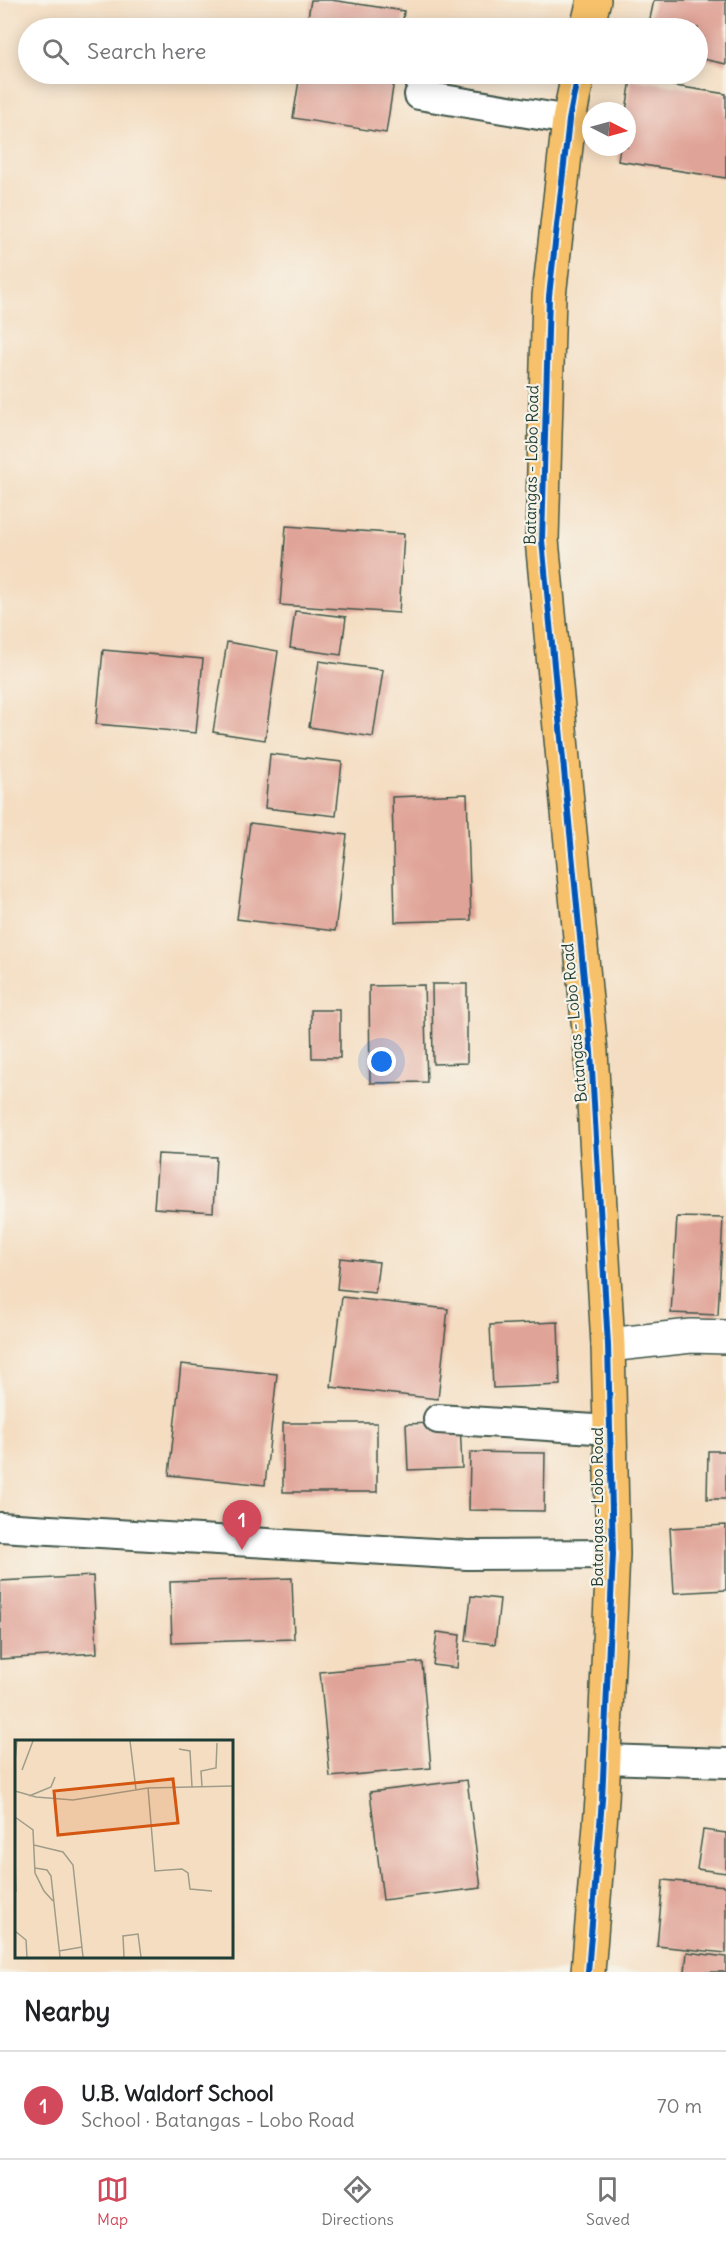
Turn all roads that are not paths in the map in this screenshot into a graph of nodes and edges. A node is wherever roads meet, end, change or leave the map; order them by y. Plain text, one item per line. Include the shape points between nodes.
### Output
1 (594, 0) edge
2 (590, 18) edge
3 (576, 84) edge
4 (419, 95) dead end
5 (569, 120) junction
6 (726, 1336) edge
7 (608, 1345) junction
8 (438, 1419) dead end
9 (610, 1430) junction
10 (0, 1527) edge
11 (613, 1554) junction
12 (604, 1759) junction
13 (726, 1763) edge
14 (588, 1972) edge

1 - 2 main road
3 - 5 main road, Batangas - Lobo Road
4 - 5 lane
5 - 7 main road, Batangas - Lobo Road via 549,296 542,540 591,1052
6 - 7 street
7 - 9 main road, Batangas - Lobo Road
8 - 9 lane
9 - 11 main road, Batangas - Lobo Road
10 - 11 lane via 467,1555
11 - 12 main road, Batangas - Lobo Road
12 - 13 lane
12 - 14 main road, Batangas - Lobo Road

